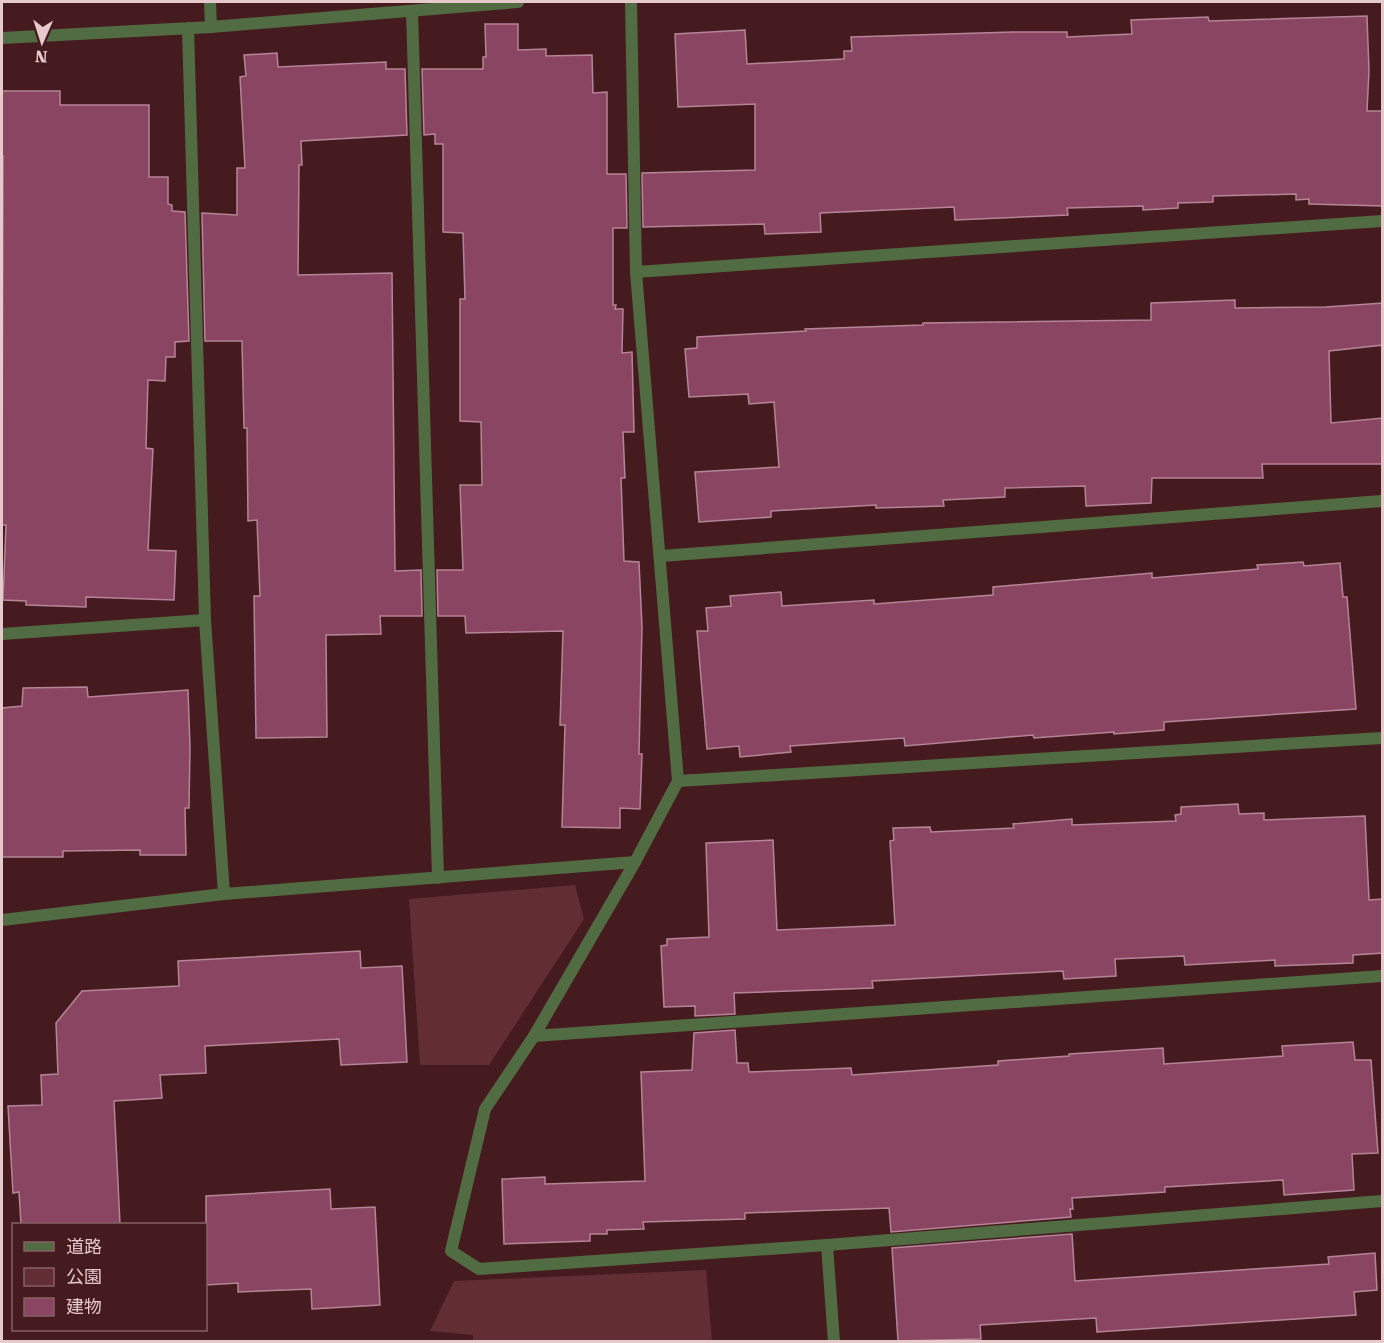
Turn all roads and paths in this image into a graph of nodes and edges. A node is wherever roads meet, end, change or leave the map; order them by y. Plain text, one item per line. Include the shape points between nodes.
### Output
1 (210, 2) edge
2 (518, 2) edge
3 (631, 2) edge
4 (412, 11) junction
5 (211, 27) junction
6 (188, 28) junction
7 (2, 38) edge
8 (1383, 221) edge
9 (636, 272) junction
10 (1383, 501) edge
11 (661, 556) junction
12 (206, 620) junction
13 (2, 634) edge
14 (1383, 738) edge
15 (678, 781) junction
16 (635, 862) junction
17 (438, 878) junction
18 (224, 894) junction
19 (2, 920) edge
20 (1383, 976) edge
21 (534, 1036) junction
22 (1383, 1201) edge
23 (827, 1245) junction
24 (834, 1341) edge

1 - 5 street
2 - 4 street
3 - 9 street
4 - 5 street
4 - 17 street
5 - 6 street
6 - 7 street
6 - 12 street
8 - 9 street
9 - 11 street
10 - 11 street
11 - 15 street
12 - 13 street
12 - 18 street
14 - 15 street
15 - 16 street
16 - 17 street
16 - 21 street
17 - 18 street
18 - 19 street
20 - 21 street
21 - 23 street via 485,1109 451,1251 479,1269
22 - 23 street
23 - 24 street

